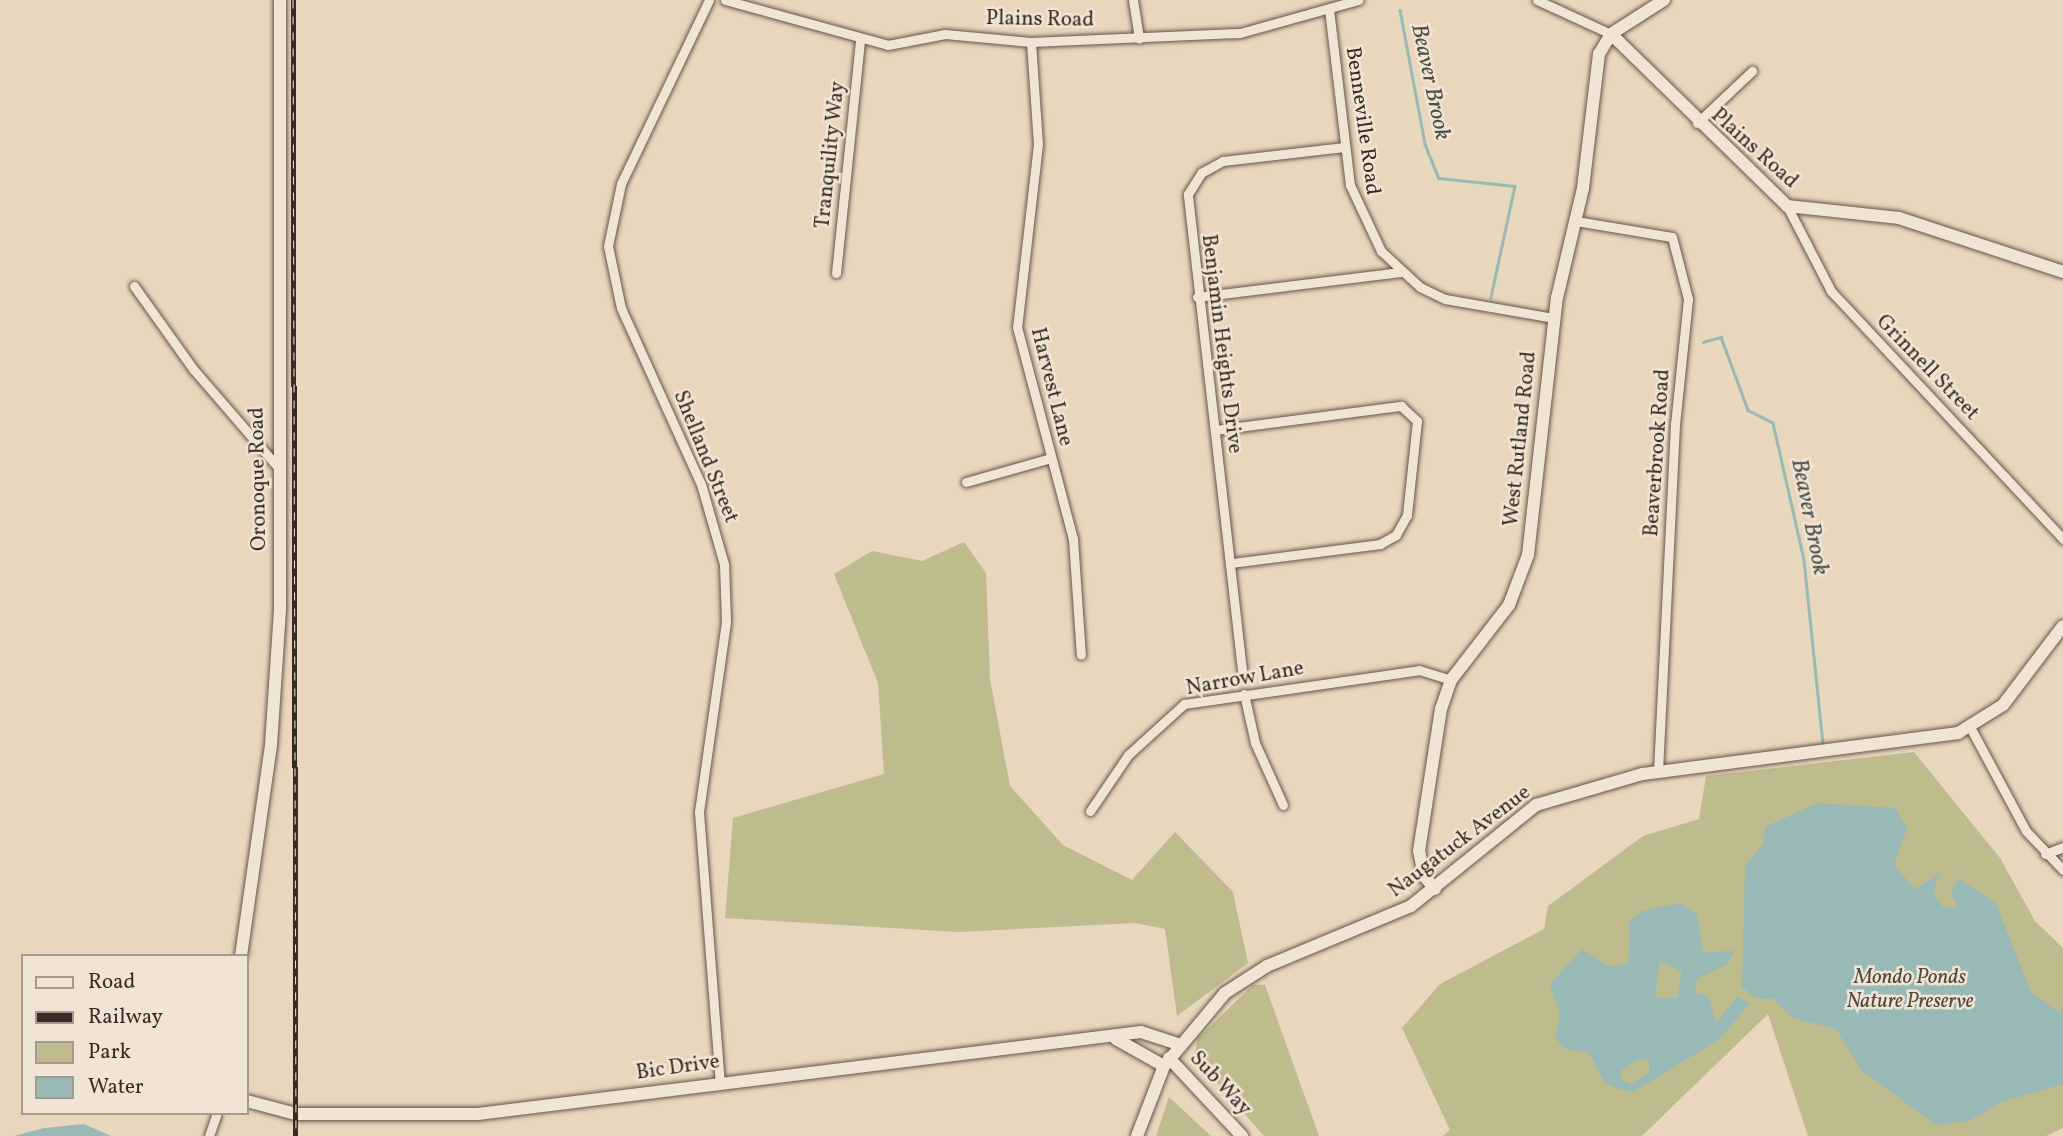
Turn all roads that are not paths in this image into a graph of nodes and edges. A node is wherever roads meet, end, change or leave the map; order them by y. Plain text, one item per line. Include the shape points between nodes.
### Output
1 (280, 0) edge
2 (709, 0) edge
3 (725, 0) edge
4 (1133, 0) edge
5 (1358, 0) edge
6 (1538, 0) edge
7 (1664, 0) edge
8 (1329, 9) junction
9 (1611, 34) junction
10 (1139, 39) junction
11 (860, 41) junction
12 (1031, 42) junction
13 (1752, 71) dead end
14 (1696, 123) junction
15 (1345, 147) junction
16 (1787, 206) junction
17 (1576, 221) junction
18 (1400, 272) junction
19 (2063, 272) edge
20 (836, 273) dead end
21 (134, 286) dead end
22 (1197, 298) junction
23 (1554, 318) junction
24 (1215, 430) junction
25 (1051, 458) junction
26 (277, 466) junction
27 (966, 482) dead end
28 (2063, 539) edge
29 (1231, 563) junction
30 (2063, 626) edge
31 (1081, 656) dead end
32 (1241, 670) dead end
33 (1451, 680) junction
34 (1244, 694) junction
35 (1970, 727) junction
36 (1658, 772) junction
37 (1283, 805) dead end
38 (1090, 811) dead end
39 (2063, 847) edge
40 (2045, 854) junction
41 (2063, 870) edge
42 (1435, 889) junction
43 (241, 954) edge
44 (1116, 1039) junction
45 (1179, 1044) junction
46 (1166, 1062) junction
47 (720, 1082) junction
48 (248, 1101) edge
49 (216, 1115) edge
50 (209, 1136) edge
51 (1137, 1136) edge
52 (1242, 1136) edge

1 - 26 street, Oronoque Road
2 - 47 street, Shelland Street via 621,184 608,246 621,308 705,494 724,564 726,622 699,812
3 - 11 street, Plains Road
4 - 10 street
5 - 8 street, Plains Road
6 - 9 street, Plains Road
7 - 9 street
8 - 10 street, Plains Road via 1240,33
8 - 15 street, Benneville Road
9 - 14 street, Plains Road
9 - 17 street, West Rutland Road via 1597,60
10 - 12 street, Plains Road
11 - 12 street, Plains Road via 888,45 944,34
11 - 20 street, Tranquility Way
12 - 25 street, Harvest Lane via 1038,144 1016,316
13 - 14 street
14 - 16 street, Plains Road via 1774,187
15 - 18 street, Benneville Road via 1359,211
15 - 22 street, Benjamin Heights Drive via 1236,158 1202,173 1186,208
16 - 19 street, Plains Road via 1899,218
16 - 28 street, Grinnell Street via 1832,291
17 - 23 street, West Rutland Road
17 - 36 street, Beaverbrook Road via 1672,237 1688,299 1675,424
18 - 22 street
18 - 23 street, Benneville Road via 1462,305
21 - 26 street via 194,370
22 - 24 street, Benjamin Heights Drive
23 - 33 street, West Rutland Road via 1524,569 1509,605
24 - 29 street, Benjamin Heights Drive
24 - 29 street via 1401,406 1417,421 1407,515 1396,535 1380,544
25 - 27 street
25 - 31 street, Harvest Lane via 1073,540
26 - 43 street, Oronoque Road via 280,610 272,734
29 - 32 street, Benjamin Heights Drive
30 - 35 street, Naugatuck Avenue via 2015,692
33 - 34 street, Narrow Lane via 1419,670
33 - 42 street, West Rutland Road via 1420,843 1421,869
34 - 37 street via 1255,743
34 - 38 street, Narrow Lane via 1184,704 1128,755
35 - 36 street, Naugatuck Avenue via 1916,743
35 - 40 street via 2019,820
36 - 42 street, Naugatuck Avenue via 1536,805
39 - 40 street
40 - 41 street
42 - 45 street, Naugatuck Avenue via 1376,925 1252,973 1219,999
44 - 45 street, Bic Drive via 1153,1032
44 - 46 street
44 - 47 street, Bic Drive
45 - 46 street, Naugatuck Avenue
46 - 51 street, Naugatuck Avenue
46 - 52 street, Sub Way
47 - 48 street, Bic Drive via 478,1114 296,1114
49 - 50 street

